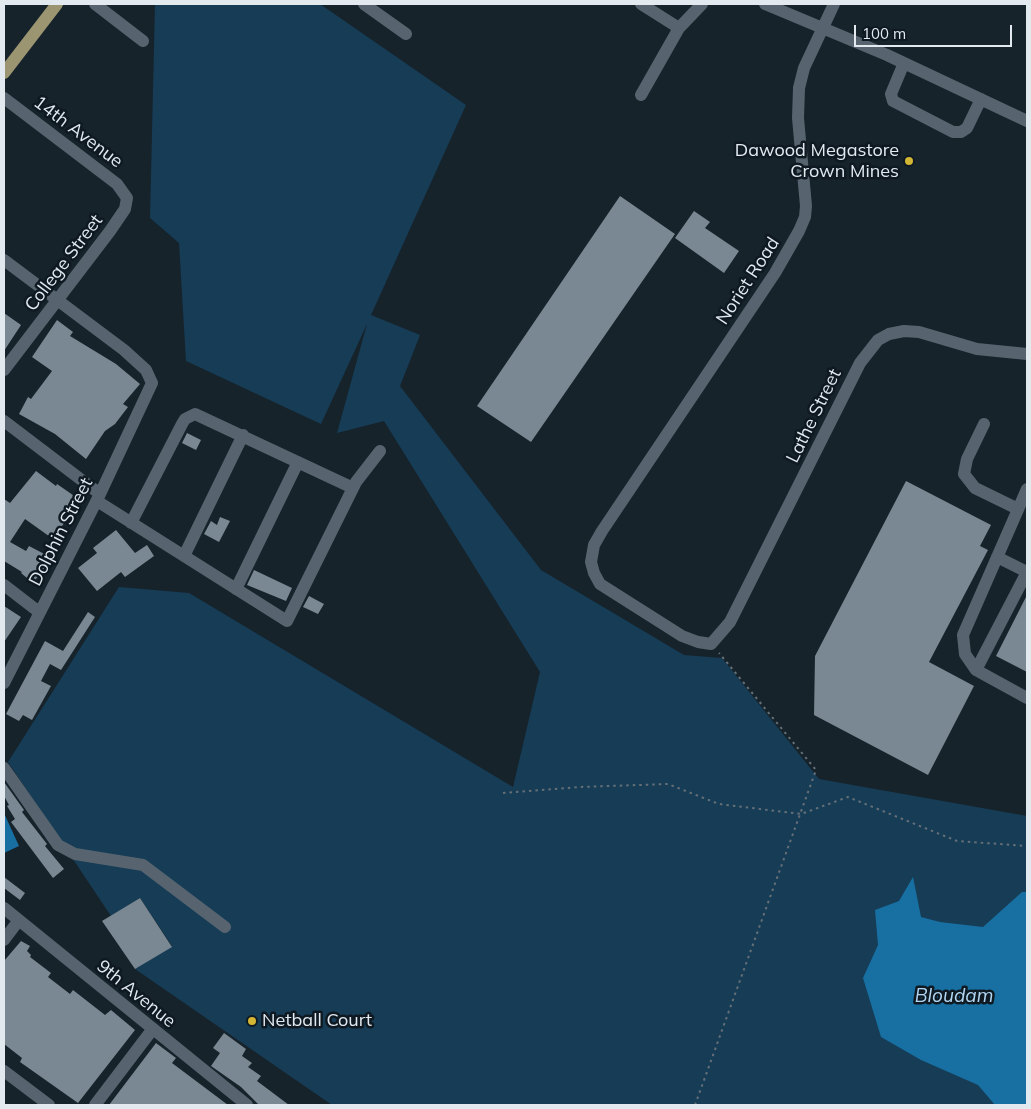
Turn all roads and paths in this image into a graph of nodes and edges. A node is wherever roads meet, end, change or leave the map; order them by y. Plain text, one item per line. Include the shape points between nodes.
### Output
1 (57, 4) edge
2 (95, 4) edge
3 (364, 4) edge
4 (641, 4) edge
5 (702, 4) edge
6 (766, 4) edge
7 (834, 4) edge
8 (824, 27) junction
9 (679, 28) junction
10 (406, 34) dead end
11 (143, 41) dead end
12 (904, 63) junction
13 (4, 73) edge
14 (641, 95) dead end
15 (4, 98) edge
16 (981, 99) junction
17 (1027, 121) edge
18 (127, 198) joint
19 (4, 260) edge
20 (58, 300) junction
21 (1027, 354) edge
22 (4, 370) edge
23 (4, 421) edge
24 (984, 424) dead end
25 (244, 435) junction
26 (380, 451) dead end
27 (298, 462) junction
28 (353, 488) junction
29 (1027, 489) edge
30 (98, 497) junction
31 (1018, 509) junction
32 (131, 523) junction
33 (184, 556) junction
34 (997, 557) junction
35 (1027, 572) edge
36 (4, 585) edge
37 (236, 589) junction
38 (39, 612) junction
39 (711, 644) junction
40 (976, 670) junction
41 (4, 683) edge
42 (1027, 698) edge
43 (4, 768) edge
44 (503, 793) dead end
45 (801, 814) junction
46 (1027, 846) edge
47 (4, 908) edge
48 (19, 920) junction
49 (225, 927) dead end
50 (4, 940) edge
51 (152, 1030) junction
52 (4, 1071) edge
53 (49, 1105) edge
54 (95, 1105) edge
55 (247, 1105) edge
56 (695, 1105) edge

1 - 13 main road
2 - 11 street
3 - 10 street
4 - 9 street
5 - 9 street
6 - 8 street
7 - 8 street, Noriet Road
8 - 12 street
8 - 39 street, Noriet Road via 804,68 799,88 798,118 806,206 799,231 775,273 594,545 590,562 600,584 682,636
9 - 14 street
12 - 16 street
12 - 16 street via 891,94 893,101 953,132 967,128
15 - 18 street, 14th Avenue via 117,184
16 - 17 street
18 - 20 street, College Street via 119,219
19 - 20 street
20 - 22 street, College Street
20 - 30 street, Dolphin Street via 124,350 152,380 148,396
21 - 39 street, Lathe Street via 977,348 918,332 904,331 878,340 860,363 730,622
23 - 30 street
24 - 31 street via 964,474 975,488
25 - 27 street
25 - 32 street via 201,414 185,419
25 - 33 street
26 - 28 street
27 - 28 street
27 - 37 street
28 - 37 street via 287,621
29 - 31 street
30 - 32 street
30 - 38 street, Dolphin Street
31 - 34 street
32 - 33 street
33 - 37 street
34 - 35 street
34 - 40 street via 963,636 965,654
35 - 40 street
36 - 38 street
38 - 41 street, Dolphin Street
39 - 45 path via 816,770
40 - 42 street
43 - 49 street via 58,845 75,854 143,864
44 - 45 path via 668,784 719,804
45 - 46 path via 848,797 958,841
45 - 56 path
47 - 48 street, 9th Avenue
48 - 50 street
48 - 51 street, 9th Avenue
51 - 54 street
51 - 55 street, 9th Avenue
52 - 53 street

